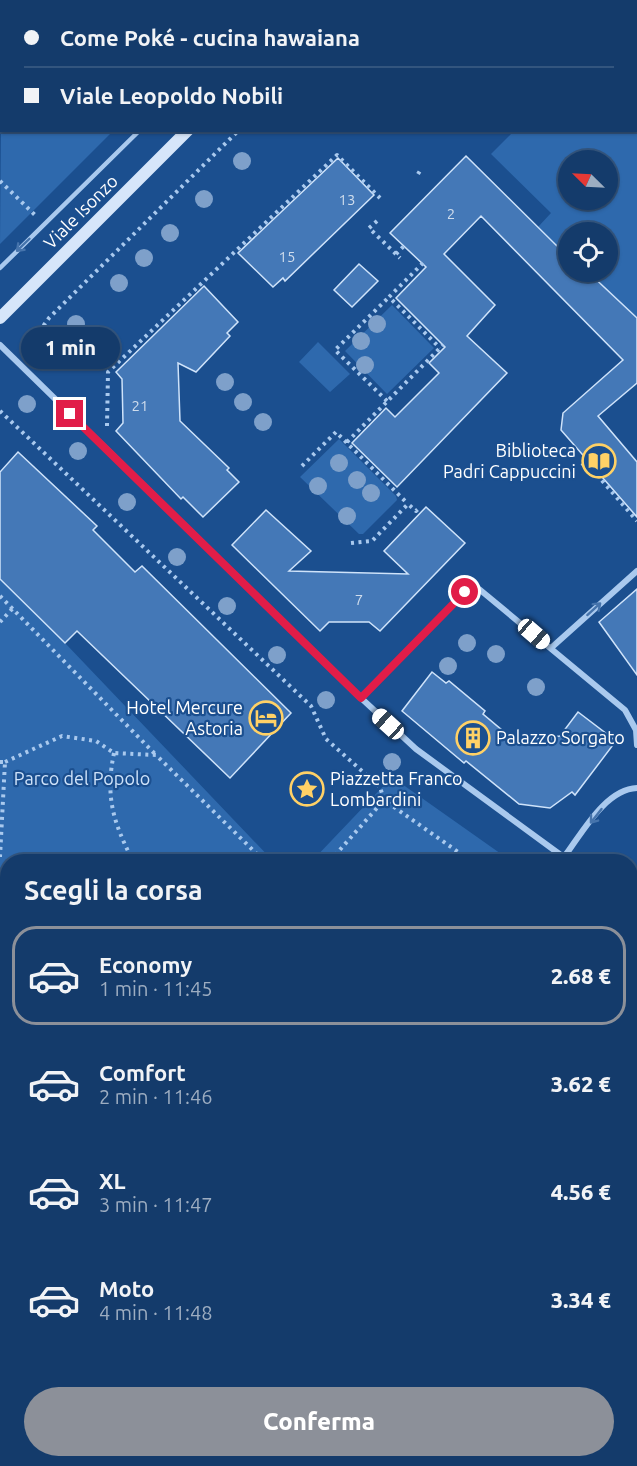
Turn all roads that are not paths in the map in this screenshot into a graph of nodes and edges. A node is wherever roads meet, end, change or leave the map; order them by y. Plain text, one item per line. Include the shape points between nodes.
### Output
1 (138, 132) edge
2 (186, 132) edge
3 (0, 268) edge
4 (0, 318) edge
5 (0, 345) edge
6 (637, 571) edge
7 (551, 648) junction
8 (361, 698) junction
9 (637, 745) edge
10 (637, 788) edge
11 (560, 854) edge
12 (570, 854) edge

1 -> 3 lane
2 - 4 main road, Viale Isonzo
5 - 8 street
7 -> 6 street
7 - 8 street via 483,590 470,589
7 - 9 street via 625,710 636,730
8 - 11 street via 416,749
10 -> 12 street via 623,791 604,806

